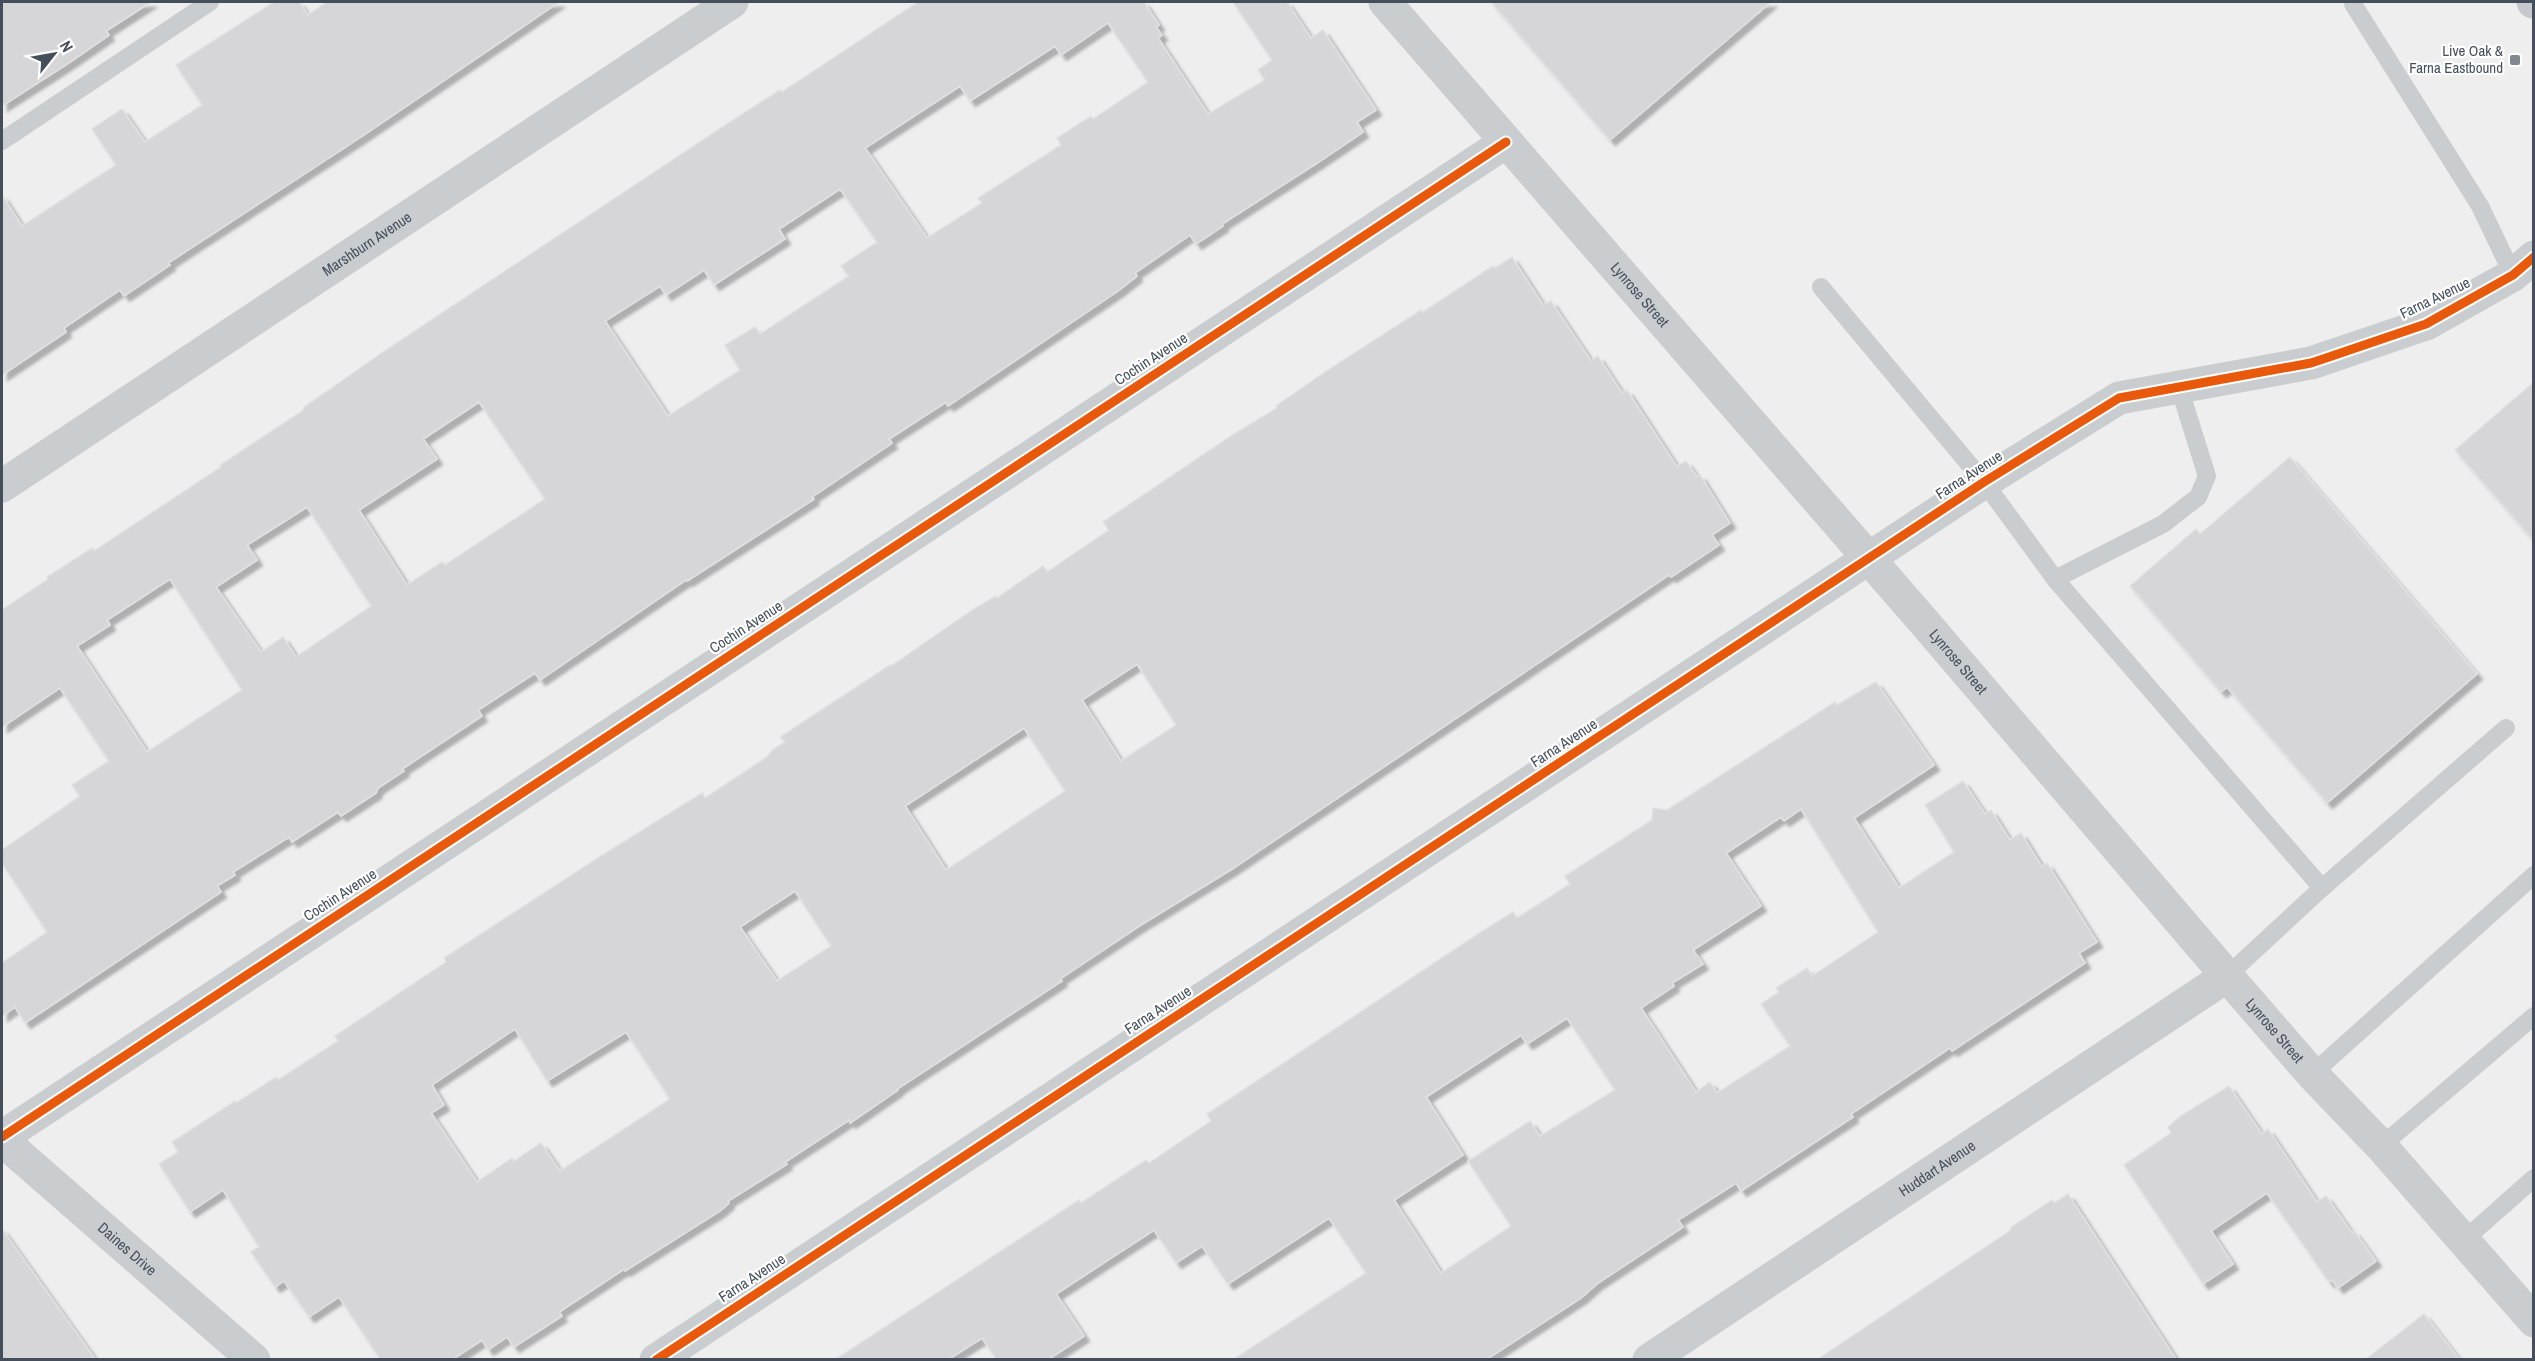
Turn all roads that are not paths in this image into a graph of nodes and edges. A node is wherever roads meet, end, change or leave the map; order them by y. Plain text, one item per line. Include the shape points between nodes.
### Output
1 (210, 2) edge
2 (732, 2) edge
3 (1385, 2) edge
4 (2353, 4) dead end
5 (2, 141) edge
6 (1506, 142) junction
7 (2523, 266) edge
8 (1821, 286) dead end
9 (2179, 387) junction
10 (1984, 482) junction
11 (2, 486) edge
12 (1870, 559) junction
13 (2055, 579) junction
14 (2506, 728) dead end
15 (2534, 875) edge
16 (2322, 888) junction
17 (2227, 976) junction
18 (2534, 1016) edge
19 (2312, 1074) junction
20 (2, 1138) edge
21 (2381, 1146) junction
22 (2534, 1178) edge
23 (2464, 1240) junction
24 (2534, 1321) edge
25 (254, 1359) edge
26 (656, 1359) edge
27 (1649, 1359) edge

1 - 5 lane
2 - 11 street, Marshburn Avenue
3 - 6 street, Lynrose Street
4 - 7 lane via 2480,206
6 - 12 street, Lynrose Street
6 - 20 street, Cochin Avenue
7 - 9 street, Farna Avenue via 2426,324 2311,363
8 - 10 lane
9 - 10 street, Farna Avenue via 2119,398
9 - 13 lane via 2207,476 2198,497 2163,524
10 - 12 street, Farna Avenue
10 - 13 lane
12 - 17 street, Lynrose Street
12 - 26 street, Farna Avenue
13 - 16 lane
14 - 16 lane
15 - 19 lane
16 - 17 lane
17 - 19 street, Lynrose Street
17 - 27 street, Huddart Avenue
18 - 21 lane
19 - 21 street, Lynrose Street
20 - 25 street, Daines Drive
21 - 23 street, Lynrose Street
22 - 23 lane
23 - 24 street, Lynrose Street

